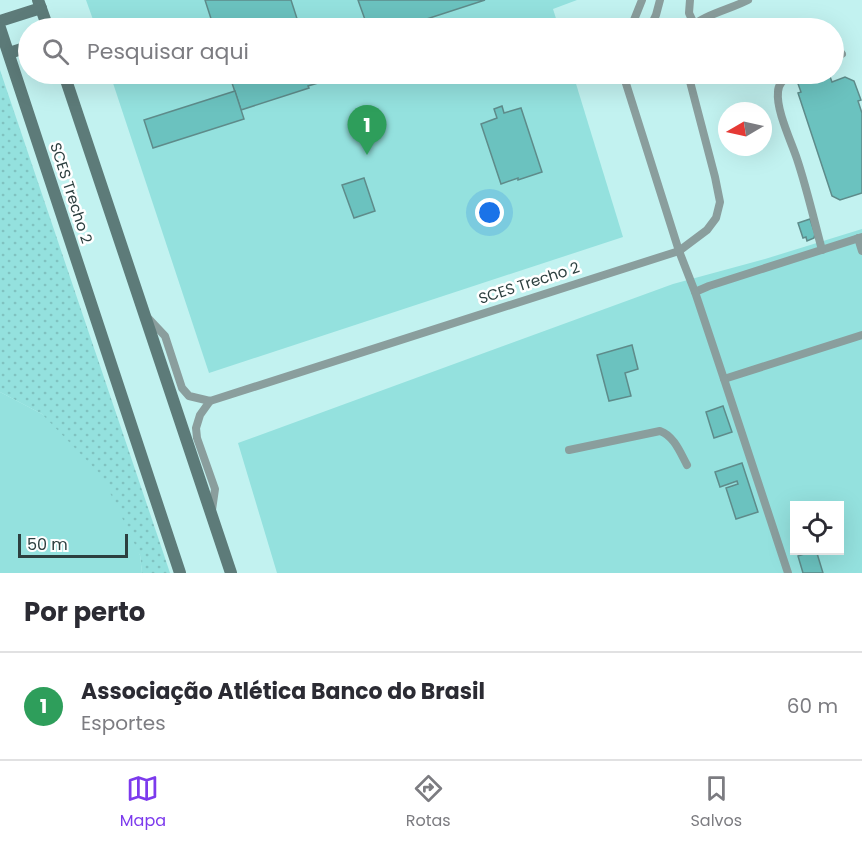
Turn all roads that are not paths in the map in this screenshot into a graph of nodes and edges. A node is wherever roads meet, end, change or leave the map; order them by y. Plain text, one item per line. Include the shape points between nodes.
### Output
1 (642, 0) edge
2 (660, 0) edge
3 (690, 0) edge
4 (748, 0) edge
5 (40, 4) edge
6 (635, 18) edge
7 (655, 18) edge
8 (690, 18) edge
9 (709, 18) edge
10 (0, 21) edge
11 (0, 28) edge
12 (18, 50) edge
13 (9, 53) junction
14 (18, 80) edge
15 (19, 84) edge
16 (67, 84) edge
17 (627, 84) edge
18 (691, 84) edge
19 (780, 84) edge
20 (860, 238) edge
21 (822, 250) junction
22 (679, 251) junction
23 (862, 251) edge
24 (695, 292) junction
25 (144, 314) junction
26 (862, 335) edge
27 (724, 379) junction
28 (210, 401) junction
29 (569, 450) dead end
30 (687, 465) dead end
31 (211, 514) junction
32 (180, 573) edge
33 (231, 573) edge
34 (788, 573) edge

1 - 6 lane
2 - 7 lane
3 - 8 lane
4 - 9 lane
5 - 10 main road
11 - 13 main road, SCES Trecho 2
12 - 13 main road
13 - 14 main road, SCES Trecho 2
15 - 32 main road, SCES Trecho 2
16 - 25 main road, SCES Trecho 2
17 - 22 lane
18 - 22 lane, SCES Trecho 2 via 720,202 716,218 707,230
19 - 21 lane via 777,95 783,119
20 - 21 lane
20 - 23 lane
21 - 24 lane
22 - 24 lane
22 - 28 lane, SCES Trecho 2
24 - 27 lane
25 - 28 lane, SCES Trecho 2 via 165,336 182,388 189,396
25 - 31 main road, SCES Trecho 2
26 - 27 lane
27 - 34 lane
28 - 31 lane, SCES Trecho 2 via 196,428 215,489
29 - 30 lane via 660,431 673,439
31 - 33 main road, SCES Trecho 2

